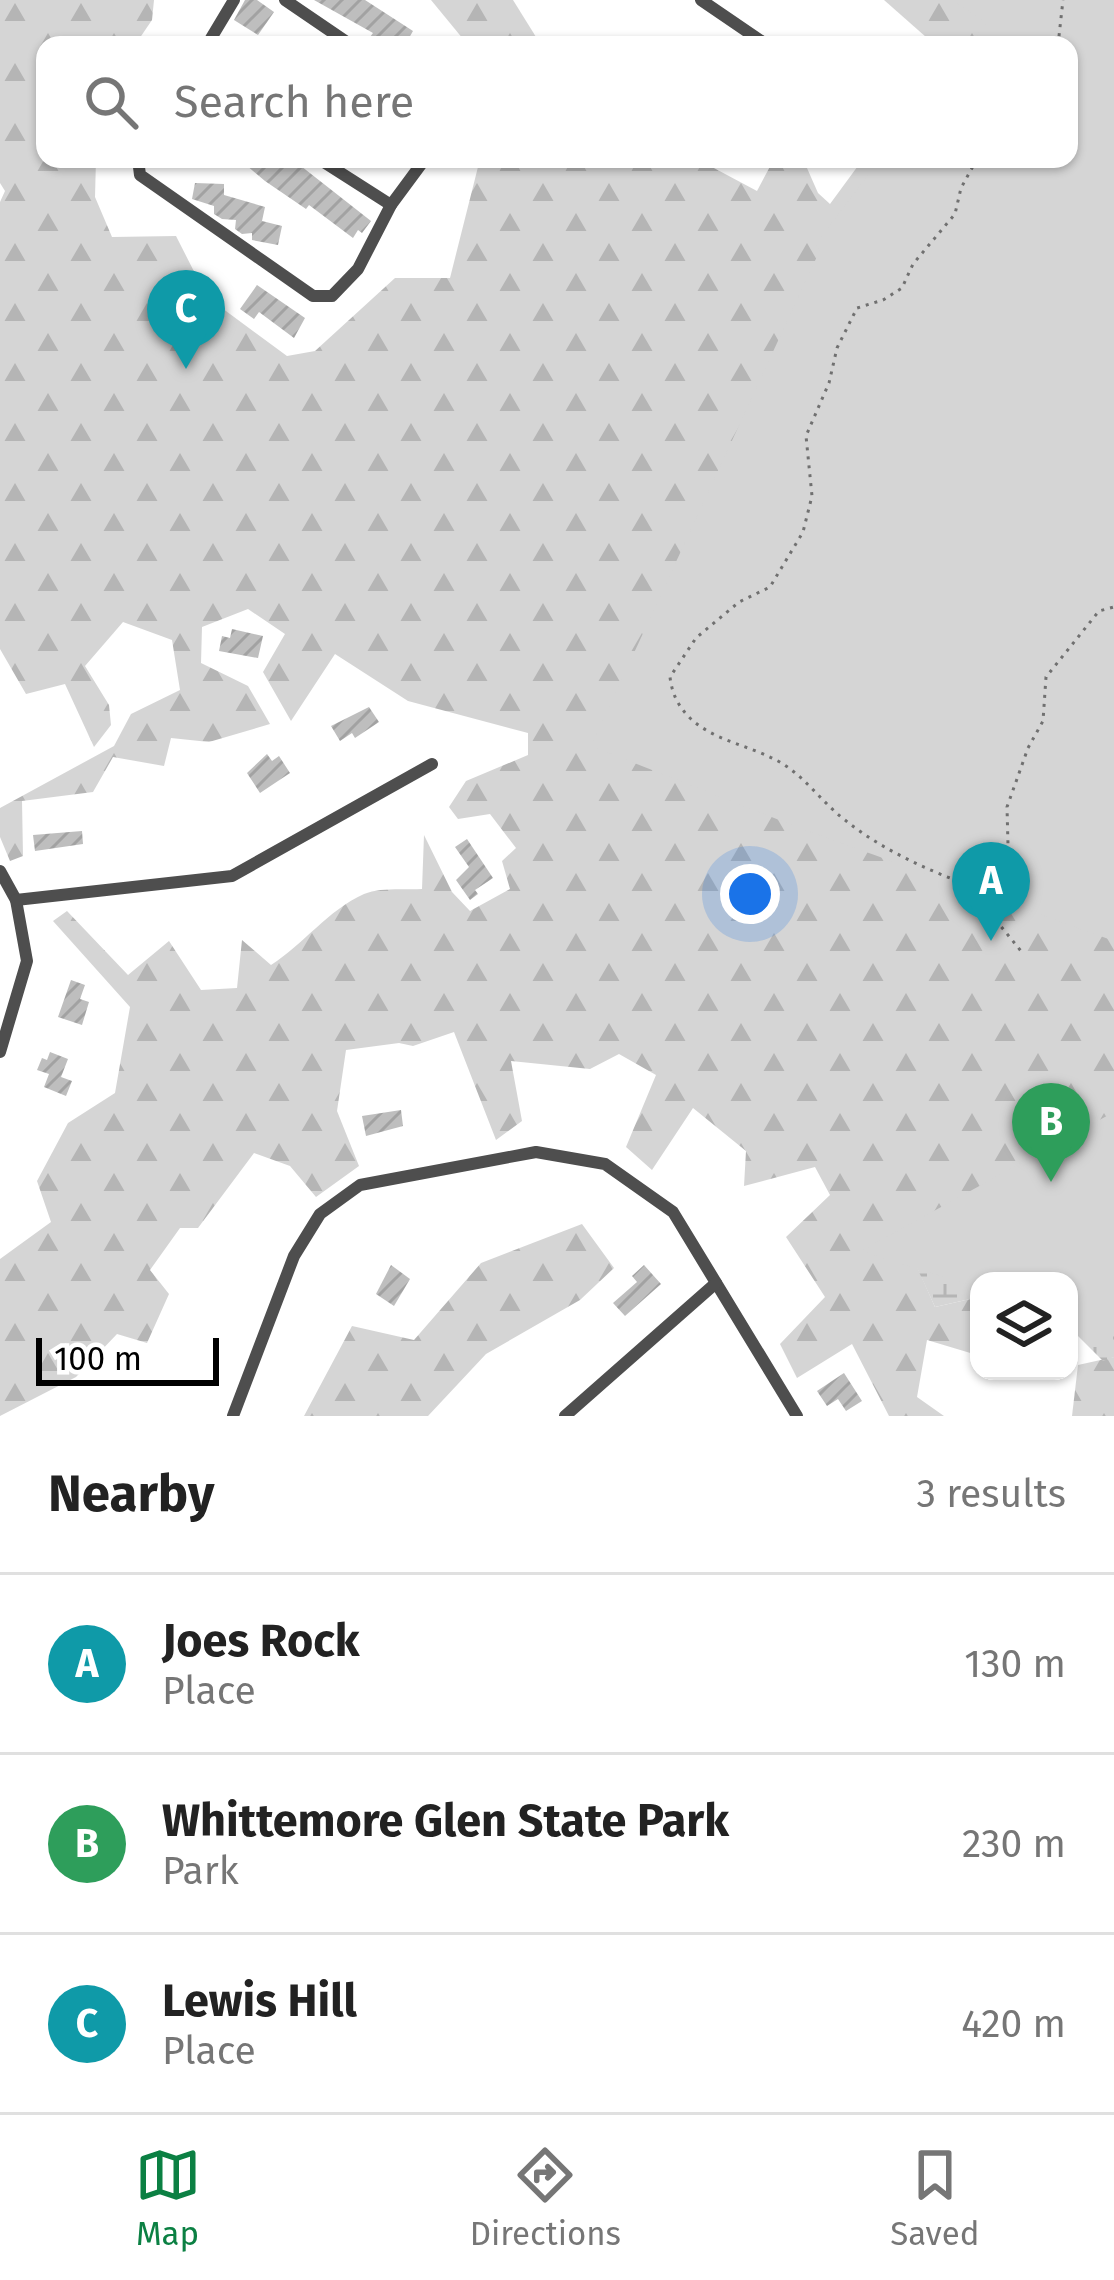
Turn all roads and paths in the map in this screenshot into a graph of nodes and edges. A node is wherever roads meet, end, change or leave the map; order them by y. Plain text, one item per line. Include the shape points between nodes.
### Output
1 (234, 0) edge
2 (285, 0) edge
3 (701, 0) edge
4 (1063, 0) edge
5 (212, 36) edge
6 (338, 36) edge
7 (754, 36) edge
8 (1059, 36) edge
9 (139, 168) edge
10 (333, 168) edge
11 (418, 168) edge
12 (972, 168) edge
13 (391, 205) junction
14 (1114, 607) edge
15 (432, 764) dead end
16 (0, 871) edge
17 (16, 900) junction
18 (989, 911) junction
19 (1022, 951) dead end
20 (0, 1052) edge
21 (716, 1283) junction
22 (233, 1416) edge
23 (565, 1416) edge
24 (797, 1416) edge

1 - 5 street
2 - 6 street
3 - 7 street
4 - 8 path
9 - 13 street via 313,296 332,296 358,269
10 - 13 street
11 - 13 street
12 - 18 path via 955,214 902,288 857,308 837,348 806,436 812,496 788,561 770,587 696,638 670,677 692,720 776,759 841,818 960,882
14 - 18 path via 1099,611 1046,677 1043,721 1007,807 1008,845
15 - 17 street via 232,876
16 - 17 street
17 - 20 street via 27,961
18 - 19 path
21 - 22 street via 673,1211 605,1164 536,1152 360,1185 320,1214 294,1256
21 - 23 street
21 - 24 street

